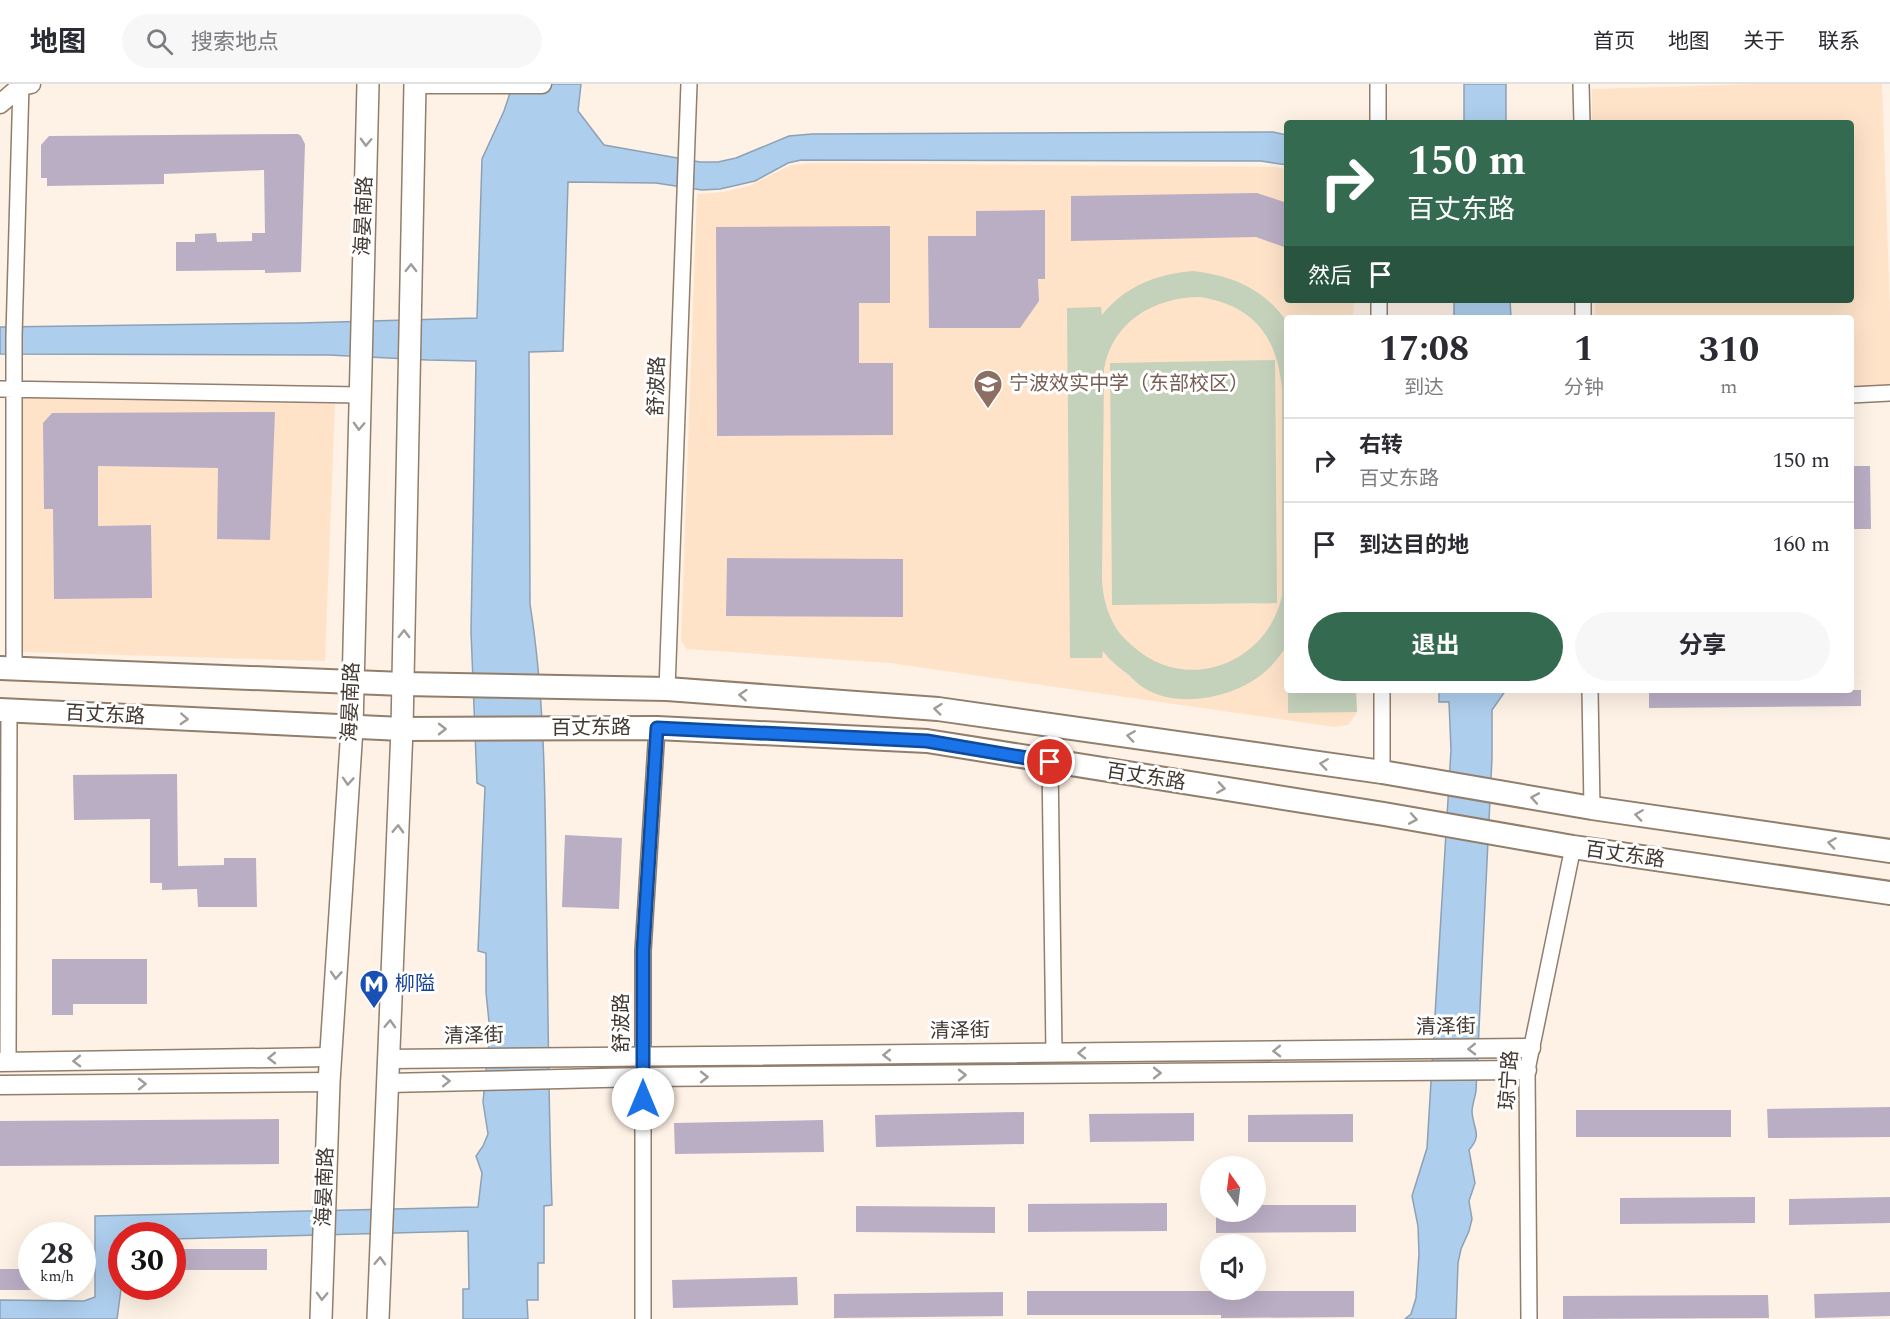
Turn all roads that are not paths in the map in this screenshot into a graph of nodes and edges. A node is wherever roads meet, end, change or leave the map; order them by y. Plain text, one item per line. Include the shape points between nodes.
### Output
1 (368, 84) edge
2 (415, 84) edge
3 (542, 84) edge
4 (689, 84) edge
5 (1378, 84) edge
6 (1581, 84) edge
7 (24, 85) edge
8 (0, 104) edge
9 (1378, 120) edge
10 (1582, 120) edge
11 (7, 389) edge
12 (1890, 393) edge
13 (360, 395) junction
14 (1854, 395) edge
15 (7, 668) edge
16 (352, 680) junction
17 (403, 684) junction
18 (667, 689) junction
19 (1382, 693) edge
20 (1590, 693) edge
21 (4, 710) edge
22 (352, 728) junction
23 (657, 728) junction
24 (402, 729) junction
25 (1050, 762) junction
26 (1382, 772) junction
27 (1592, 808) junction
28 (1573, 847) junction
29 (1890, 851) edge
30 (1890, 893) edge
31 (1531, 1048) junction
32 (1054, 1053) junction
33 (330, 1057) junction
34 (643, 1057) junction
35 (389, 1059) junction
36 (4, 1062) edge
37 (1527, 1070) junction
38 (643, 1077) junction
39 (329, 1082) junction
40 (388, 1083) junction
41 (0, 1085) edge
42 (321, 1319) edge
43 (378, 1319) edge
44 (643, 1319) edge
45 (1529, 1319) edge

1 -> 13 main road, 海晏南路
2 - 3 street
17 -> 2 main road
4 - 18 street, 舒波路
5 - 9 street
6 - 10 street
7 - 8 street
7 - 11 street via 14,363
11 - 13 street
11 - 15 street
12 - 14 street
13 -> 16 main road, 海晏南路
15 - 16 main road, 百丈东路
16 - 17 main road, 百丈东路
16 - 22 main road, 海晏南路
17 - 18 main road, 百丈东路
17 - 24 main road
26 -> 18 main road, 百丈东路 via 938,709
19 - 26 street
20 - 27 street
21 -> 22 main road, 百丈东路
21 - 36 street
22 - 24 main road, 百丈东路
22 -> 33 main road, 海晏南路
24 -> 23 main road, 百丈东路
23 - 25 main road, 百丈东路 via 927,741
23 - 34 street, 舒波路 via 643,951
35 -> 24 main road
25 -> 28 main road, 百丈东路
25 - 32 street
27 -> 26 main road, 百丈东路
29 -> 27 main road, 百丈东路
28 - 30 main road, 百丈东路
28 - 31 street, 琼宁路
31 -> 32 street, 清泽街
31 - 37 street, 琼宁路
32 -> 34 street, 清泽街
33 -> 36 street
33 - 39 main road, 海晏南路
34 - 35 street, 清泽街
34 - 38 street, 舒波路
35 - 40 main road
38 -> 37 street
37 - 45 street, 琼宁路
40 -> 38 street
38 - 44 street, 舒波路
41 -> 39 street
39 -> 42 main road, 海晏南路
43 -> 40 main road

